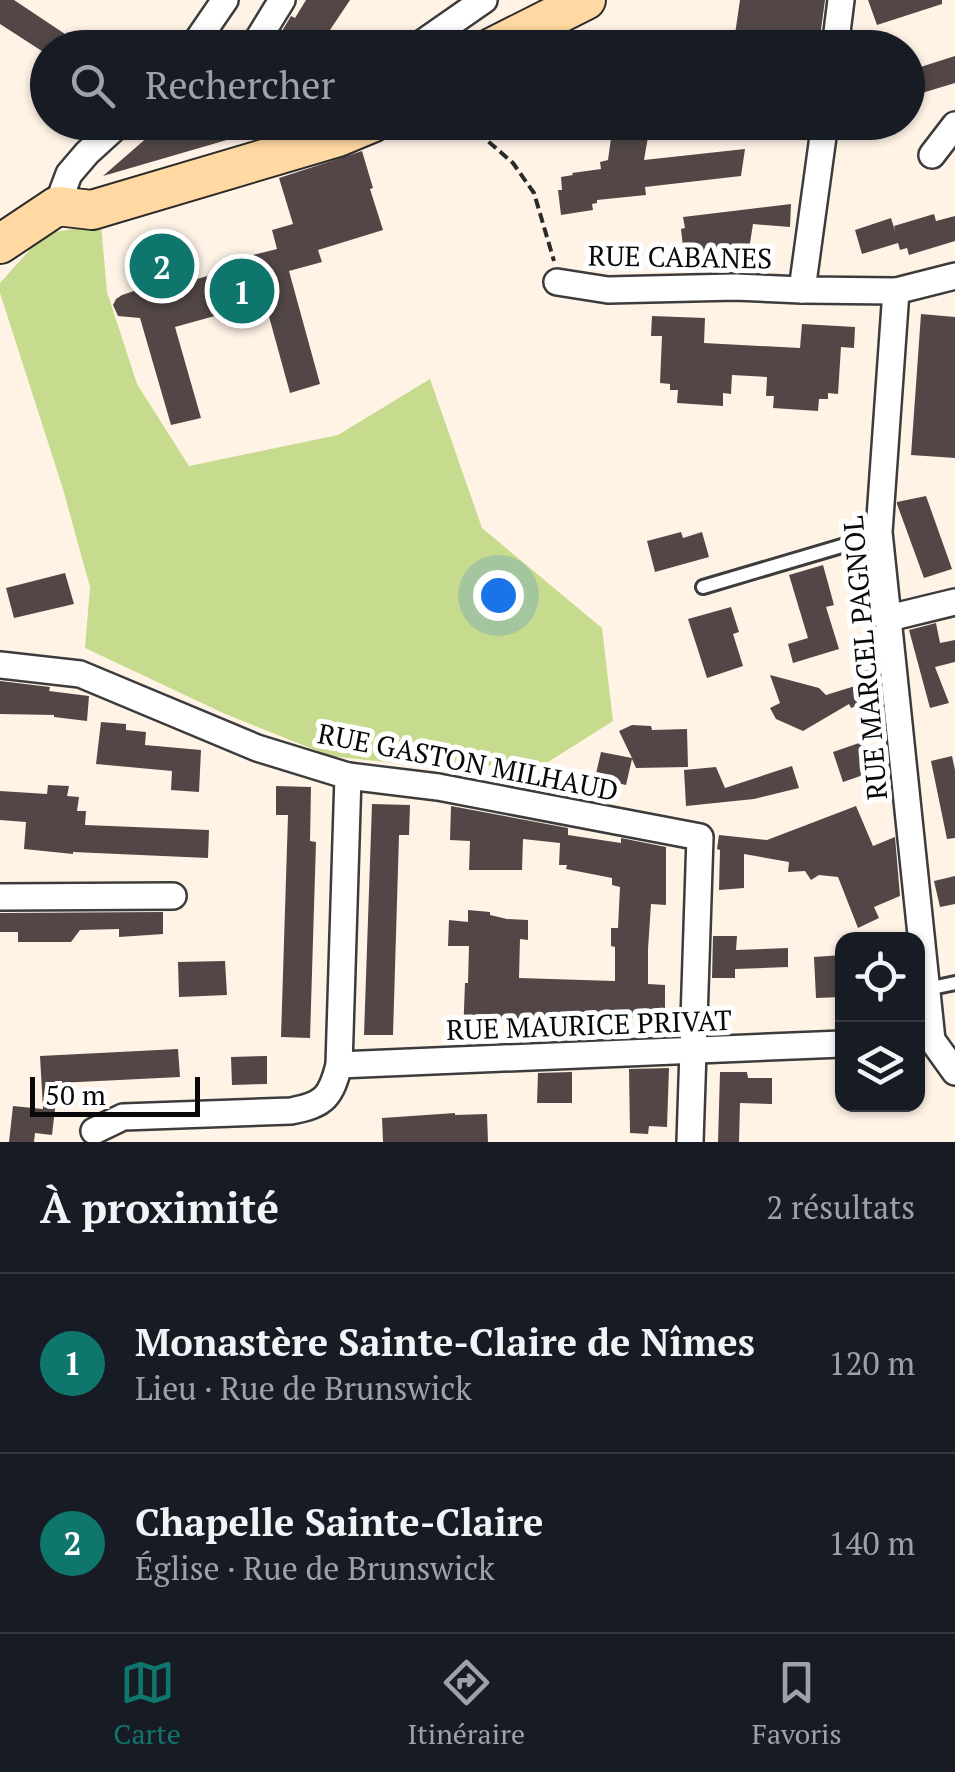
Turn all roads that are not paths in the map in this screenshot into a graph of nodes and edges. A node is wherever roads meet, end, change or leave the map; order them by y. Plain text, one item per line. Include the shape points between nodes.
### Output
1 (225, 0) edge
2 (282, 0) edge
3 (484, 0) edge
4 (842, 0) edge
5 (563, 5) edge
6 (204, 30) edge
7 (264, 30) edge
8 (440, 30) edge
9 (521, 30) edge
10 (838, 30) edge
11 (955, 125) edge
12 (101, 140) edge
13 (328, 140) edge
14 (823, 140) edge
15 (932, 155) dead end
16 (57, 206) junction
17 (0, 244) edge
18 (955, 276) edge
19 (557, 282) road end
20 (802, 290) junction
21 (896, 291) junction
22 (879, 535) junction
23 (703, 588) dead end
24 (955, 602) edge
25 (889, 618) junction
26 (0, 665) edge
27 (348, 776) junction
28 (0, 896) edge
29 (173, 896) dead end
30 (955, 983) edge
31 (927, 990) junction
32 (925, 1023) edge
33 (925, 1041) edge
34 (835, 1044) edge
35 (692, 1051) junction
36 (338, 1064) junction
37 (955, 1072) edge
38 (202, 1114) junction
39 (94, 1131) dead end
40 (199, 1142) edge
41 (690, 1142) edge

1 - 6 street
2 - 7 street
3 - 8 street
4 - 10 street
5 - 9 street
11 - 15 street
12 - 16 street via 69,174
13 - 16 street via 92,210
14 - 20 street, RUE CABANES
16 - 17 street
18 - 21 street
19 - 20 street, RUE CABANES via 608,290
20 - 21 street, RUE CABANES
21 - 22 street, RUE MARCEL PAGNOL
22 - 23 lane
22 - 25 street, RUE MARCEL PAGNOL
24 - 25 street
25 - 31 street, RUE MARCEL PAGNOL
26 - 27 street, RUE GASTON MILHAUD via 80,674 257,748
27 - 35 street, RUE GASTON MILHAUD via 700,837
27 - 36 street
28 - 29 street
30 - 31 lane
31 - 32 street, RUE MARCEL PAGNOL
33 - 37 street, RUE MARCEL PAGNOL
34 - 35 street, RUE MAURICE PRIVAT
35 - 36 street, RUE MAURICE PRIVAT
35 - 41 street
36 - 38 street via 332,1090 312,1107
38 - 39 street via 123,1117
38 - 40 street

